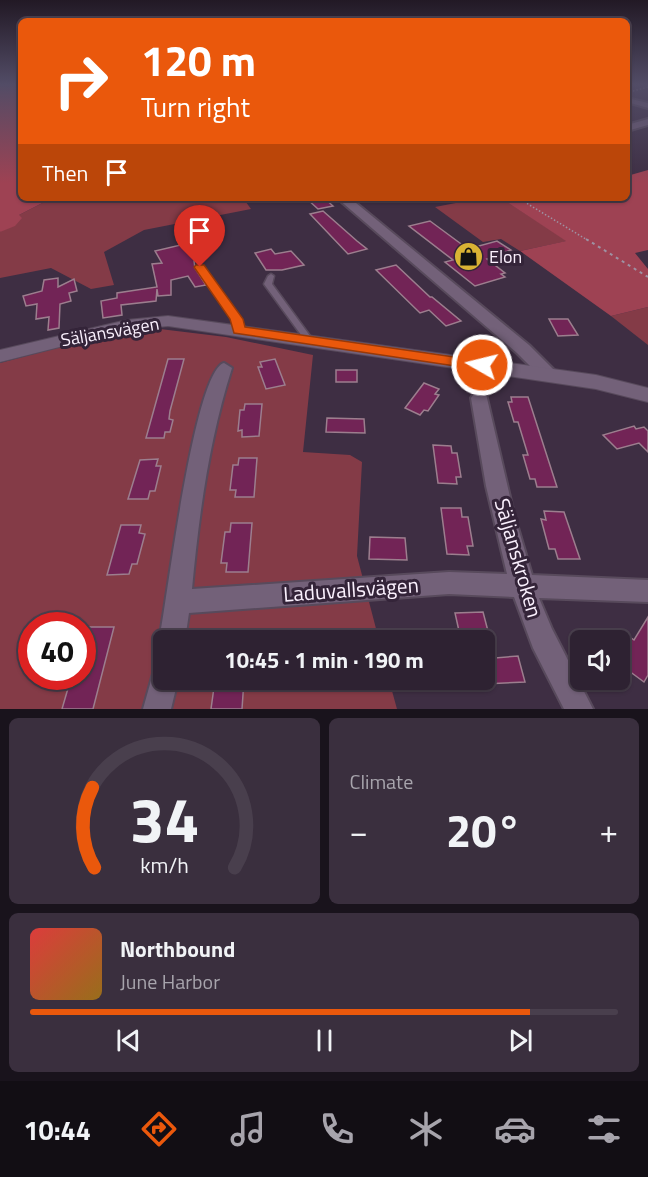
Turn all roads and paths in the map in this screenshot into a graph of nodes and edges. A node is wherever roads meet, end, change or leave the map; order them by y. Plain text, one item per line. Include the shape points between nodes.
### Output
1 (648, 122) edge
2 (630, 127) edge
3 (347, 201) edge
4 (523, 201) edge
5 (200, 267) dead end
6 (271, 276) dead end
7 (648, 277) edge
8 (239, 330) junction
9 (304, 341) junction
10 (0, 356) edge
11 (224, 368) dead end
12 (548, 374) junction
13 (503, 381) dead end
14 (648, 395) edge
15 (480, 398) joint
16 (522, 584) junction
17 (648, 591) edge
18 (179, 602) junction
19 (174, 630) edge
20 (162, 690) edge
21 (157, 709) edge
22 (579, 709) edge

1 - 2 street
3 - 12 street
4 - 7 path
5 - 8 lane via 236,319
6 - 9 lane via 268,285 306,336
8 - 9 street, Säljansvägen
8 - 10 street, Säljansvägen via 151,322
9 - 12 street, Säljansvägen
11 - 18 street via 212,405 186,534
12 - 14 street, Säljansvägen
13 - 15 path
15 - 16 street, Säljanskroken
16 - 17 street, Laduvallsvägen
16 - 18 street, Laduvallsvägen via 449,583
16 - 22 street, Säljanskroken via 539,630
18 - 19 street
20 - 21 street

